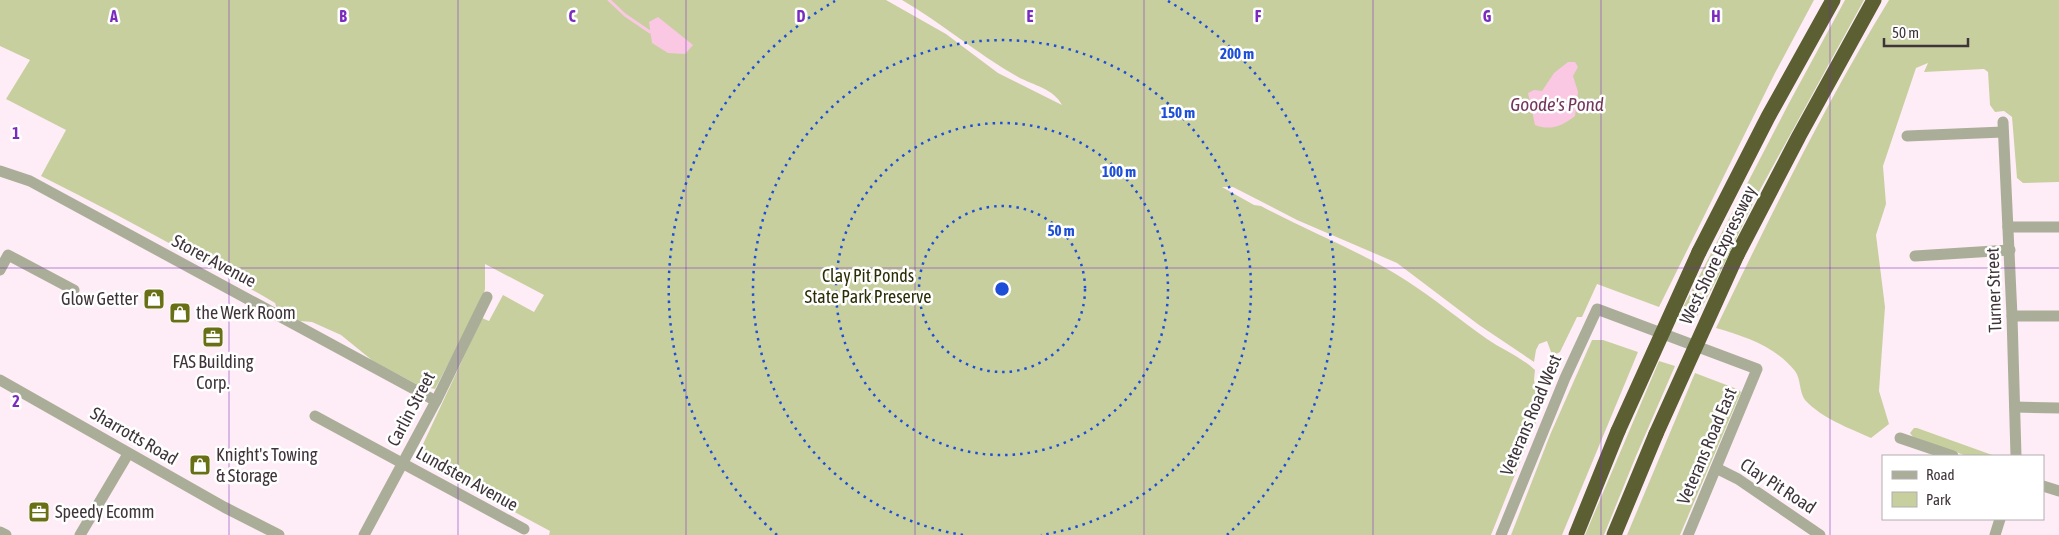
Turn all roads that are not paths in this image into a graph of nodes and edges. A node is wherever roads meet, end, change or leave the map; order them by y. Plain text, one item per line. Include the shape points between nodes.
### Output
1 (1833, 0) edge
2 (1874, 0) edge
3 (1907, 136) dead end
4 (0, 171) edge
5 (2059, 226) edge
6 (2008, 227) junction
7 (2010, 250) junction
8 (1915, 256) dead end
9 (0, 270) edge
10 (74, 290) dead end
11 (487, 297) dead end
12 (1597, 310) joint
13 (2012, 316) junction
14 (2059, 316) edge
15 (0, 380) edge
16 (436, 401) junction
17 (2015, 407) junction
18 (2059, 408) edge
19 (315, 416) dead end
20 (1900, 438) dead end
21 (128, 454) junction
22 (1950, 455) edge
23 (2016, 455) edge
24 (403, 463) junction
25 (1716, 468) junction
26 (2044, 486) edge
27 (2059, 491) edge
28 (2000, 520) edge
29 (524, 529) dead end
30 (0, 532) edge
31 (6, 535) edge
32 (80, 535) edge
33 (279, 535) edge
34 (364, 535) edge
35 (1501, 535) edge
36 (1576, 535) edge
37 (1614, 535) edge
38 (1688, 535) edge
39 (1820, 535) edge
40 (1995, 535) edge

1 - 36 highway, West Shore Expressway, bridge via 1699,252 1618,431
2 - 37 highway, West Shore Expressway, bridge via 1737,254
3 - 6 street, Turner Street via 2003,127
4 - 16 street, Storer Avenue via 30,181
5 - 6 street
6 - 7 street, Turner Street
7 - 8 street
7 - 13 street, Turner Street
9 - 10 street via 8,255
11 - 16 street, Carlin Street
12 - 25 street, Veterans Road East via 1757,370
12 - 35 street, Veterans Road West via 1565,378
13 - 14 street
13 - 17 street, Turner Street
15 - 21 street, Sharrotts Road
16 - 24 street, Carlin Street
17 - 18 street
17 - 23 street, Turner Street
19 - 24 street, Lundsten Avenue
20 - 22 street
21 - 32 street
21 - 33 street, Sharrotts Road
24 - 29 street, Lundsten Avenue
24 - 34 street, Carlin Street
25 - 38 street, Veterans Road East
25 - 39 street, Clay Pit Road via 1738,479
26 - 27 street
28 - 40 street
30 - 31 street

